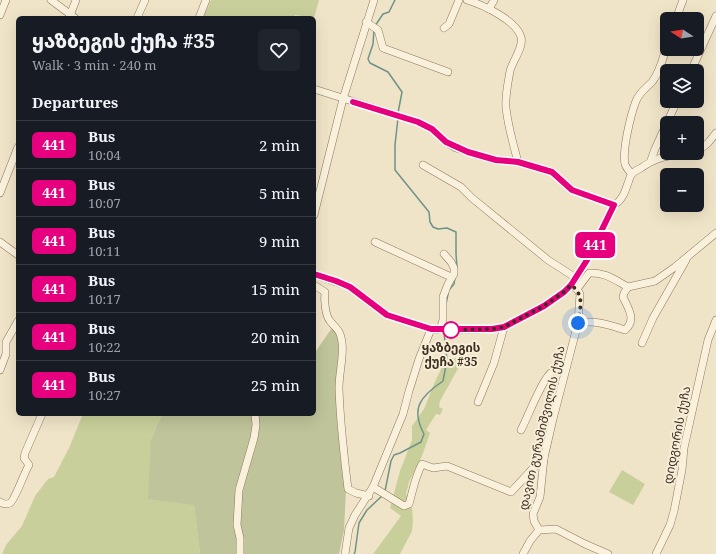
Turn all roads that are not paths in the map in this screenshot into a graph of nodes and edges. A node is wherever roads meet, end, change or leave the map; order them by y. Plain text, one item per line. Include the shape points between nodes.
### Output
1 (6, 0) edge
2 (51, 0) edge
3 (76, 0) edge
4 (144, 0) edge
5 (206, 0) edge
6 (374, 0) edge
7 (459, 0) edge
8 (467, 0) edge
9 (494, 0) edge
10 (683, 0) edge
11 (489, 9) junction
12 (679, 12) edge
13 (0, 15) edge
14 (70, 16) edge
15 (71, 16) edge
16 (138, 16) edge
17 (200, 16) edge
18 (716, 16) edge
19 (368, 23) junction
20 (444, 28) dead end
21 (663, 56) edge
22 (694, 64) edge
23 (448, 72) dead end
24 (316, 90) edge
25 (343, 99) junction
26 (674, 108) edge
27 (716, 133) edge
28 (704, 146) edge
29 (16, 152) edge
30 (660, 158) edge
31 (651, 160) junction
32 (518, 162) junction
33 (424, 165) dead end
34 (632, 174) junction
35 (0, 193) edge
36 (614, 205) junction
37 (316, 207) edge
38 (716, 233) edge
39 (0, 242) edge
40 (375, 242) dead end
41 (16, 254) edge
42 (444, 254) dead end
43 (689, 256) junction
44 (316, 275) edge
45 (451, 277) junction
46 (576, 278) junction
47 (316, 286) edge
48 (574, 287) junction
49 (628, 287) junction
50 (716, 320) edge
51 (578, 323) junction
52 (16, 324) edge
53 (504, 327) junction
54 (431, 329) junction
55 (440, 330) junction
56 (642, 343) dead end
57 (0, 370) edge
58 (565, 371) junction
59 (478, 402) dead end
60 (41, 416) edge
61 (255, 416) edge
62 (521, 430) dead end
63 (544, 458) junction
64 (374, 488) junction
65 (368, 496) junction
66 (0, 502) edge
67 (539, 530) junction
68 (605, 553) edge
69 (240, 554) edge
70 (345, 554) edge
71 (523, 554) edge
72 (656, 554) edge

1 - 13 street
2 - 14 street
3 - 15 street
4 - 16 street
5 - 17 street
6 - 19 street
7 - 20 street via 449,24
8 - 11 street
9 - 11 street
10 - 12 street
11 - 32 street via 513,26 522,41 510,69 506,108
18 - 22 street
19 - 23 street via 378,30 383,48
19 - 25 street
21 - 34 street via 657,74 636,100 624,157 625,165
24 - 25 street
25 - 32 street via 418,122 432,129 456,148 496,160
25 - 37 street
26 - 31 street
27 - 28 street
29 - 35 street
30 - 31 street
31 - 34 street
32 - 36 street via 552,172 572,190
33 - 46 street via 461,187 548,260
34 - 36 street via 627,189
36 - 46 street
38 - 43 street
39 - 41 street
40 - 45 street
42 - 45 street via 454,268
43 - 49 street via 655,281
43 - 56 street via 653,318
44 - 54 street via 350,287 387,315
45 - 55 street via 443,297 443,320
46 - 48 street
47 - 65 street via 325,292 328,320 339,330 342,342 339,400 348,489
48 - 49 street via 589,273 598,272
48 - 51 street, დავით გურამიშვილის ქუჩა via 580,294
48 - 53 street
49 - 51 street via 623,297 632,317 627,329 587,321
50 - 72 street, დიდგორის ქუჩა via 708,340 684,448 674,511
51 - 58 street, დავით გურამიშვილის ქუჩა
52 - 57 street via 6,342 6,354
53 - 55 street
53 - 59 street via 494,363
54 - 55 street
54 - 64 street via 419,359 403,414
58 - 62 street via 552,372 548,375
58 - 63 street, დავით გურამიშვილის ქუჩა
60 - 66 street via 25,453 24,458 29,465 13,500 5,504
61 - 69 street via 254,438 239,490 237,525
63 - 64 street via 511,492 447,466 433,468 422,464 417,472 409,504 404,506
63 - 67 street, დავით გურამიშვილის ქუჩა via 540,497 534,514 534,522
64 - 65 street
65 - 70 street via 349,528
67 - 68 street via 556,529
67 - 71 street

